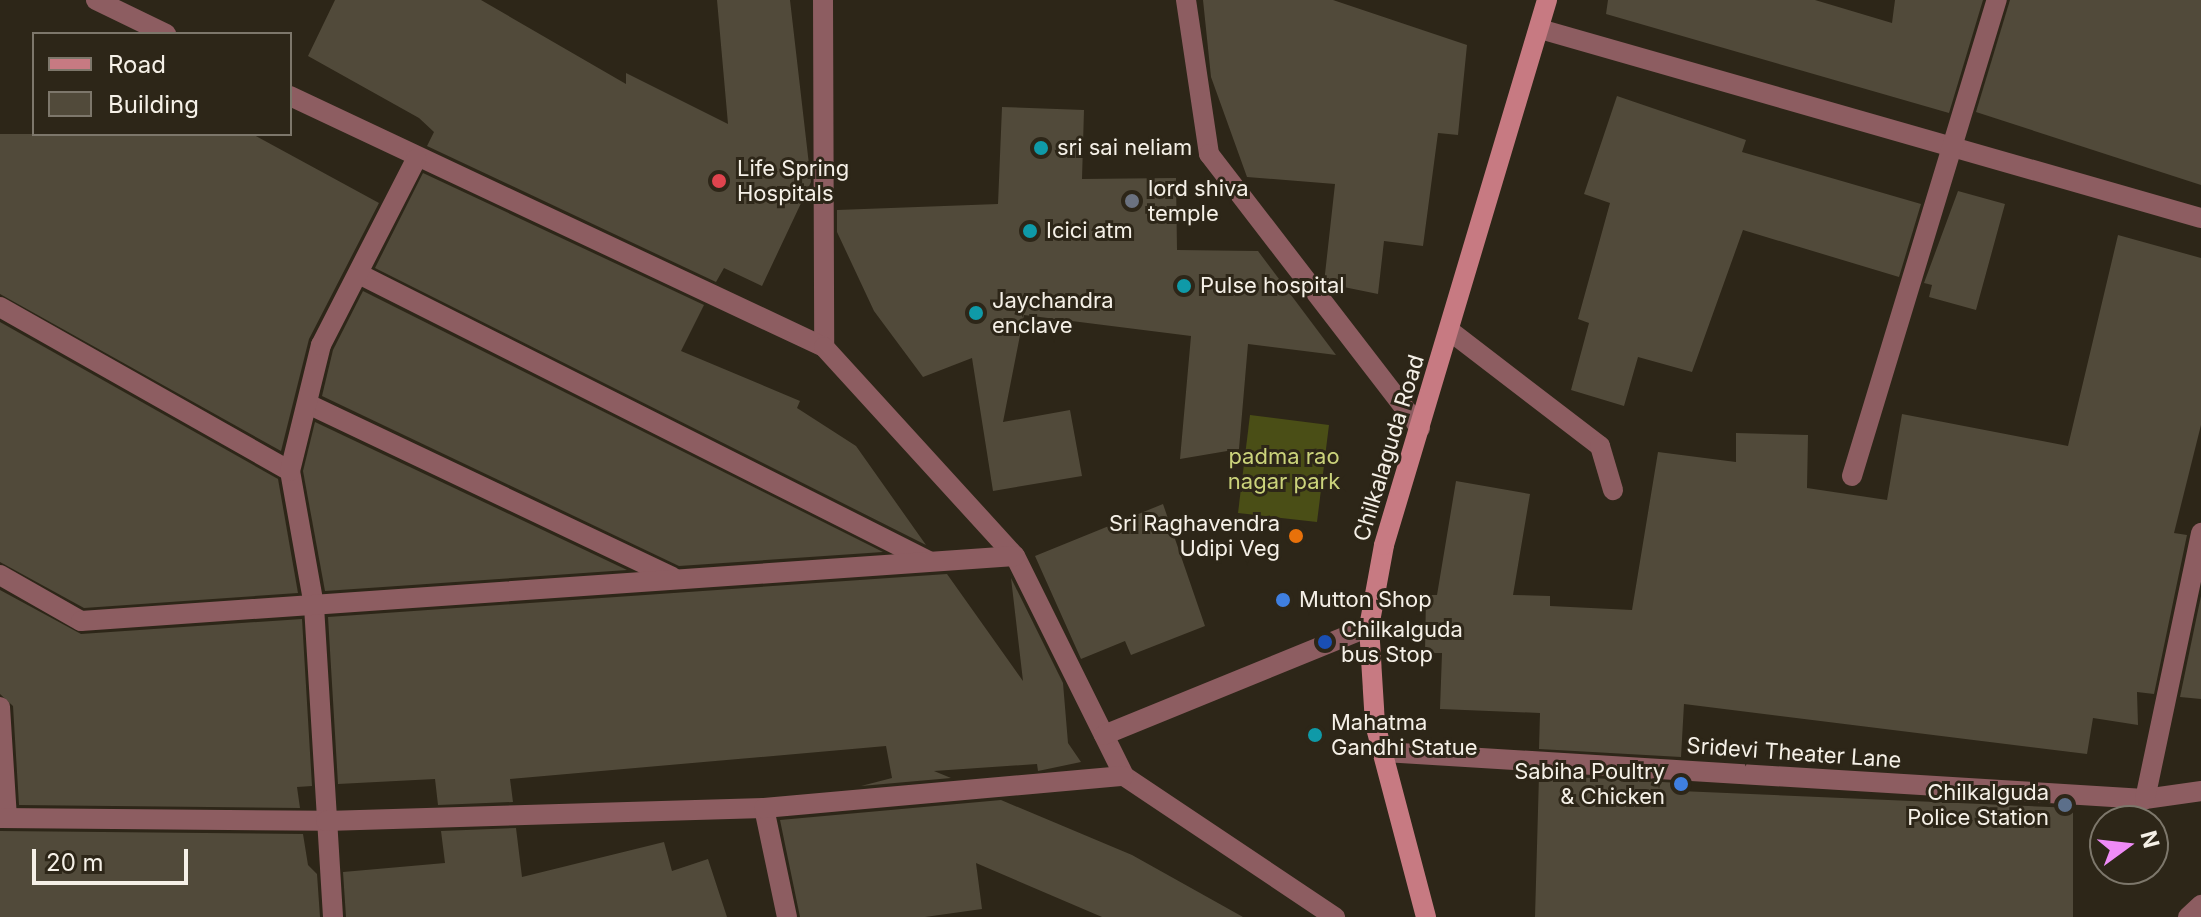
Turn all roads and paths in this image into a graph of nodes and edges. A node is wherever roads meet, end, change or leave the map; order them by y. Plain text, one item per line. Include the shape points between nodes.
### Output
1 (96, 0) edge
2 (823, 0) edge
3 (1186, 0) edge
4 (1547, 0) edge
5 (1997, 0) edge
6 (126, 6) edge
7 (1540, 29) junction
8 (163, 32) edge
9 (292, 97) edge
10 (1949, 148) junction
11 (416, 159) junction
12 (2201, 218) edge
13 (361, 275) junction
14 (0, 307) edge
15 (1450, 331) junction
16 (824, 347) junction
17 (308, 404) junction
18 (1420, 428) junction
19 (290, 471) junction
20 (1852, 476) dead end
21 (1613, 490) dead end
22 (2201, 533) edge
23 (1015, 556) junction
24 (932, 563) junction
25 (0, 575) edge
26 (675, 579) junction
27 (314, 606) junction
28 (1369, 627) junction
29 (0, 707) edge
30 (1104, 735) junction
31 (1384, 752) junction
32 (1124, 776) junction
33 (2201, 791) edge
34 (2145, 799) junction
35 (764, 808) junction
36 (3, 818) edge
37 (326, 821) junction
38 (2201, 905) edge
39 (333, 917) edge
40 (787, 917) edge
41 (1335, 917) edge
42 (1426, 917) edge
43 (2188, 917) edge

1 - 6 street
2 - 16 street
3 - 18 street via 1209,154
4 - 7 main road, Chilkalaguda Road
5 - 10 street
6 - 8 street
7 - 10 street
7 - 15 main road, Chilkalaguda Road
9 - 11 street
10 - 12 street
10 - 20 street
11 - 13 street
11 - 16 street
13 - 17 street via 321,345
13 - 24 street
14 - 19 street
15 - 18 main road, Chilkalaguda Road
15 - 21 street via 1600,446
16 - 23 street
17 - 19 street
17 - 26 street
18 - 28 main road, Chilkalaguda Road via 1384,545
19 - 27 street
22 - 34 street
23 - 24 street
23 - 30 street
24 - 26 street
25 - 27 street via 81,621
26 - 27 street
27 - 37 street
28 - 30 street
28 - 31 main road, Chilkalaguda Road via 1375,724
29 - 36 street
30 - 32 street
31 - 34 street, Sridevi Theater Lane
31 - 42 main road, Chilkalaguda Road
32 - 35 street
32 - 41 street
33 - 34 street, Sridevi Theater Lane
35 - 37 street
35 - 40 street
36 - 37 street
37 - 39 street
38 - 43 street

